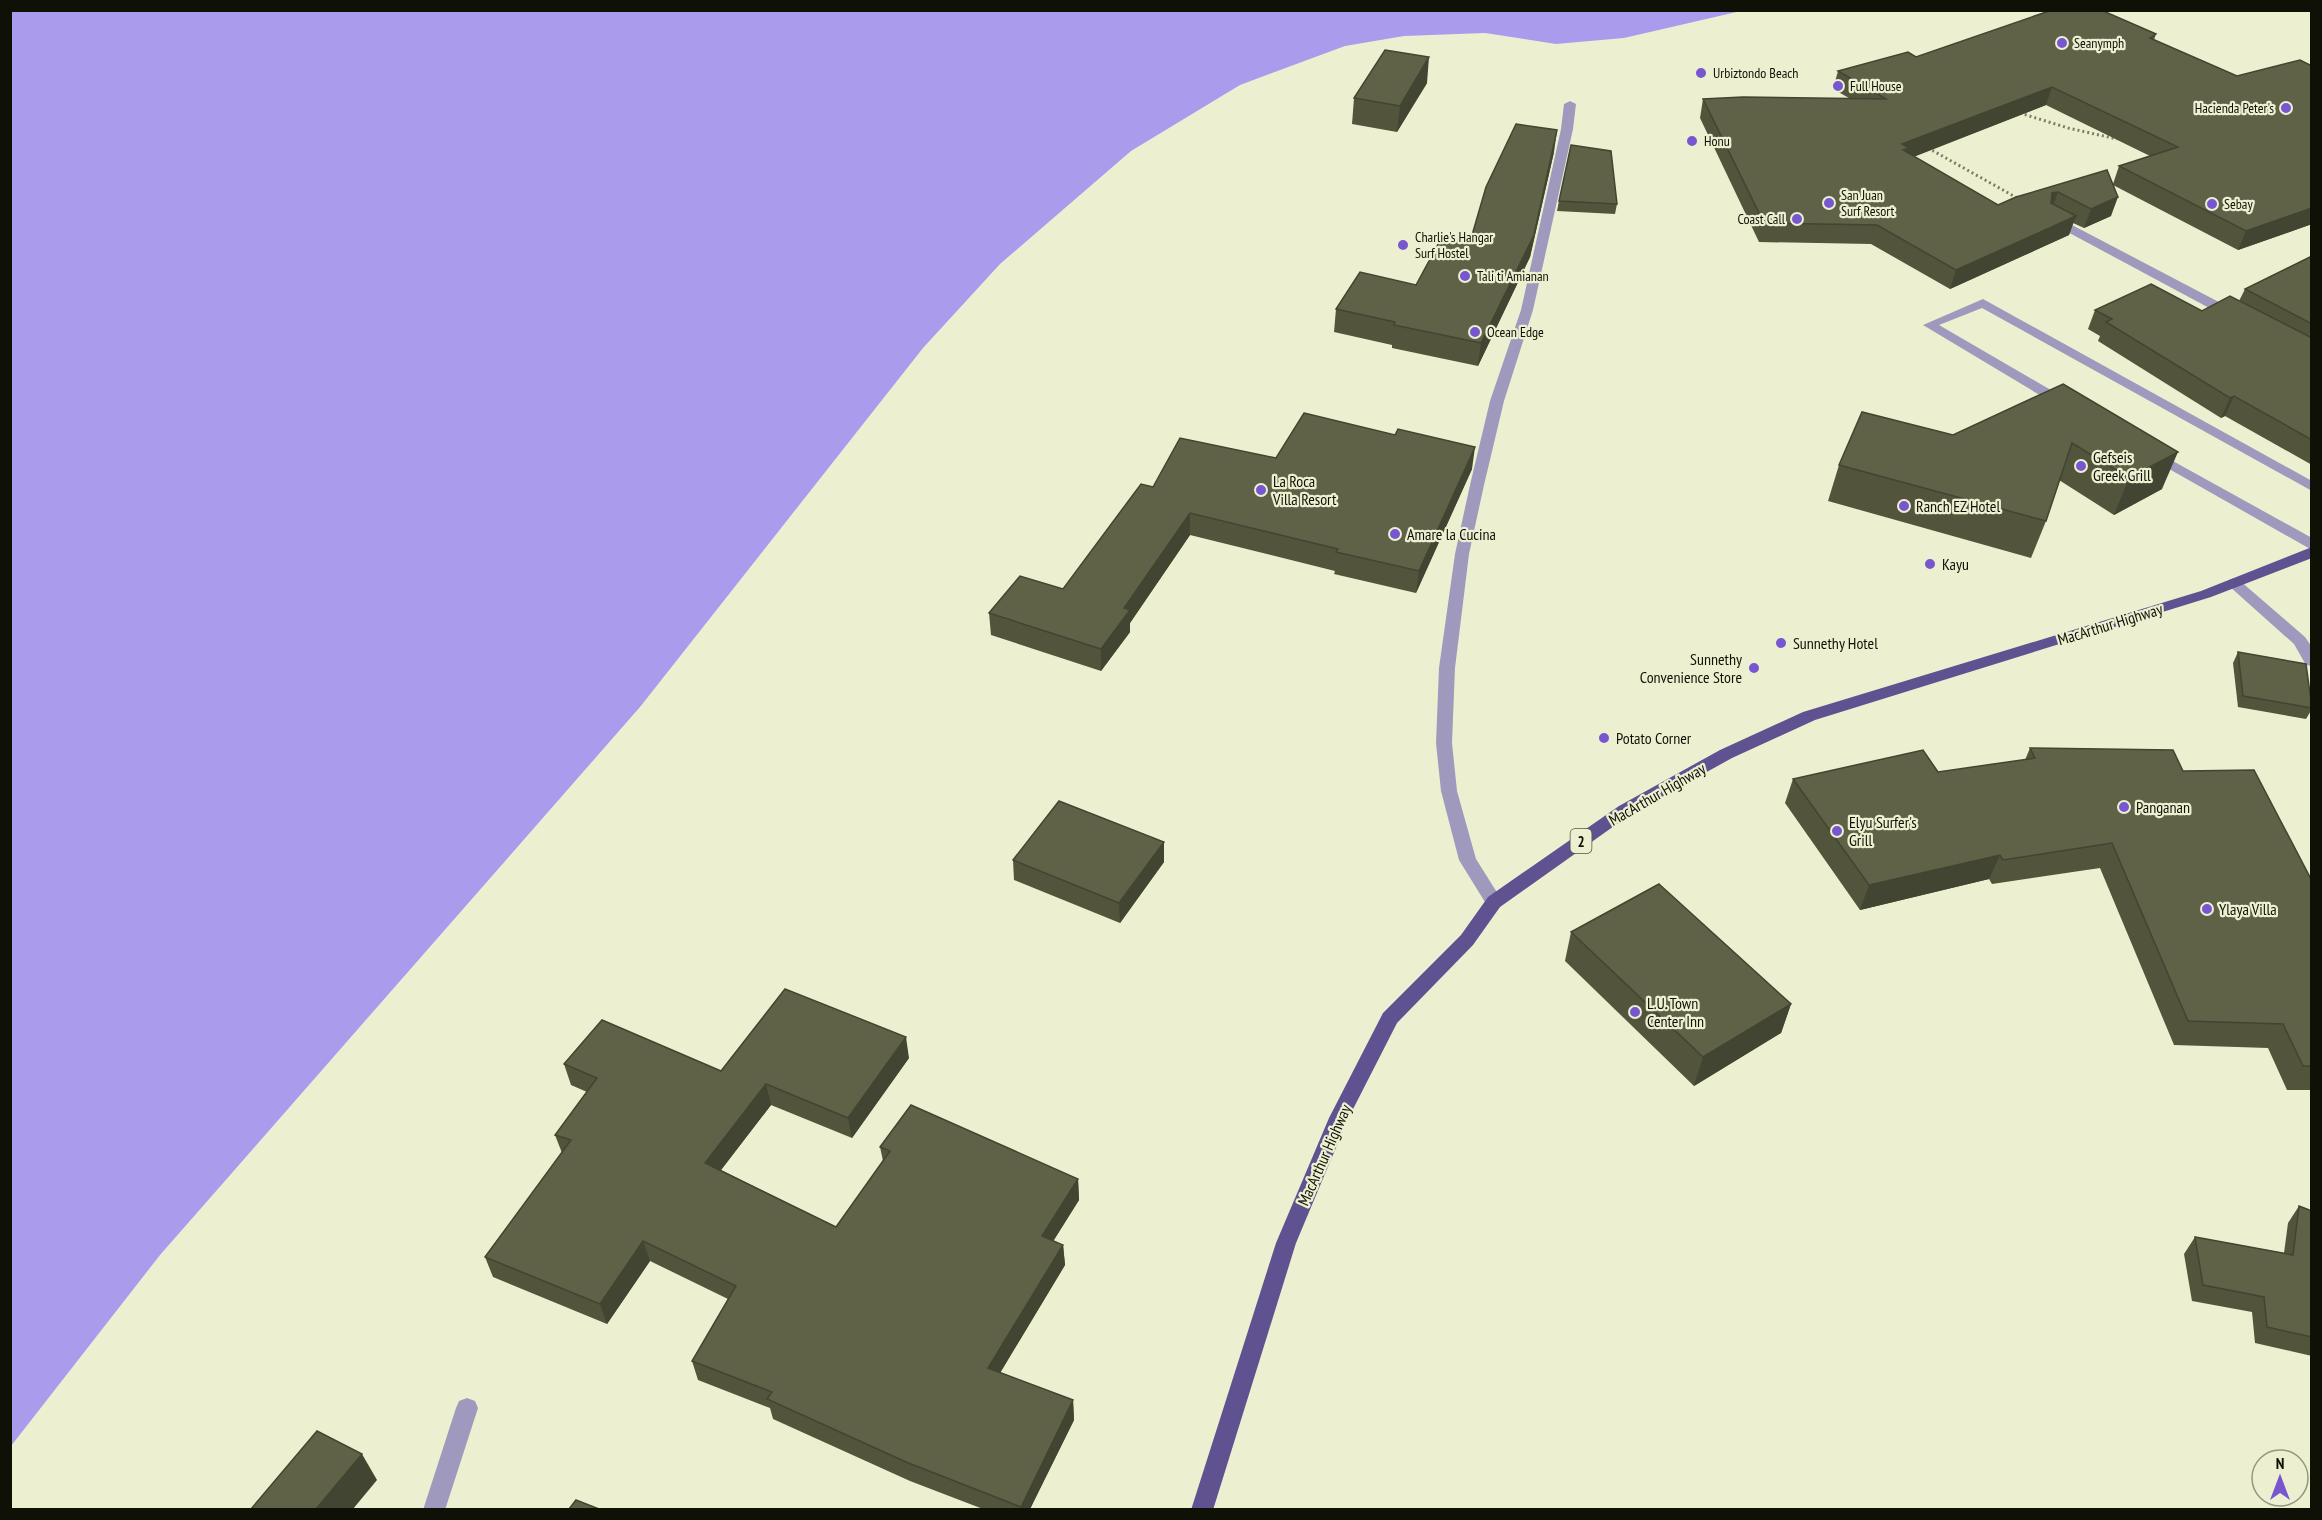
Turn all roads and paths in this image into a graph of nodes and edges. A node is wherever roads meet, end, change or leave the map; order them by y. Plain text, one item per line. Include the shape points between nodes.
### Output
1 (1570, 104) dead end
2 (2013, 109) edge
3 (2124, 140) edge
4 (1922, 144) edge
5 (2050, 217) joint
6 (2238, 318) edge
7 (2077, 411) edge
8 (2137, 445) edge
9 (2312, 488) edge
10 (2312, 545) edge
11 (2312, 552) edge
12 (2234, 583) junction
13 (2312, 661) edge
14 (1494, 902) junction
15 (467, 1407) dead end
16 (434, 1509) edge
17 (1202, 1509) edge

1 - 14 street via 1527,310 1497,401 1477,485 1462,554 1447,668 1444,743 1449,791 1468,860
2 - 3 path via 2068,128
4 - 5 path
5 - 6 street
7 - 9 street via 1929,325 1983,303
8 - 10 street
11 - 12 main road, MacArthur Highway / 2
12 - 13 street via 2300,641
12 - 14 main road, MacArthur Highway / 2 via 1809,716 1726,754 1625,810
14 - 17 main road, MacArthur Highway / 2 via 1467,940 1390,1018 1339,1118 1286,1243
15 - 16 street

